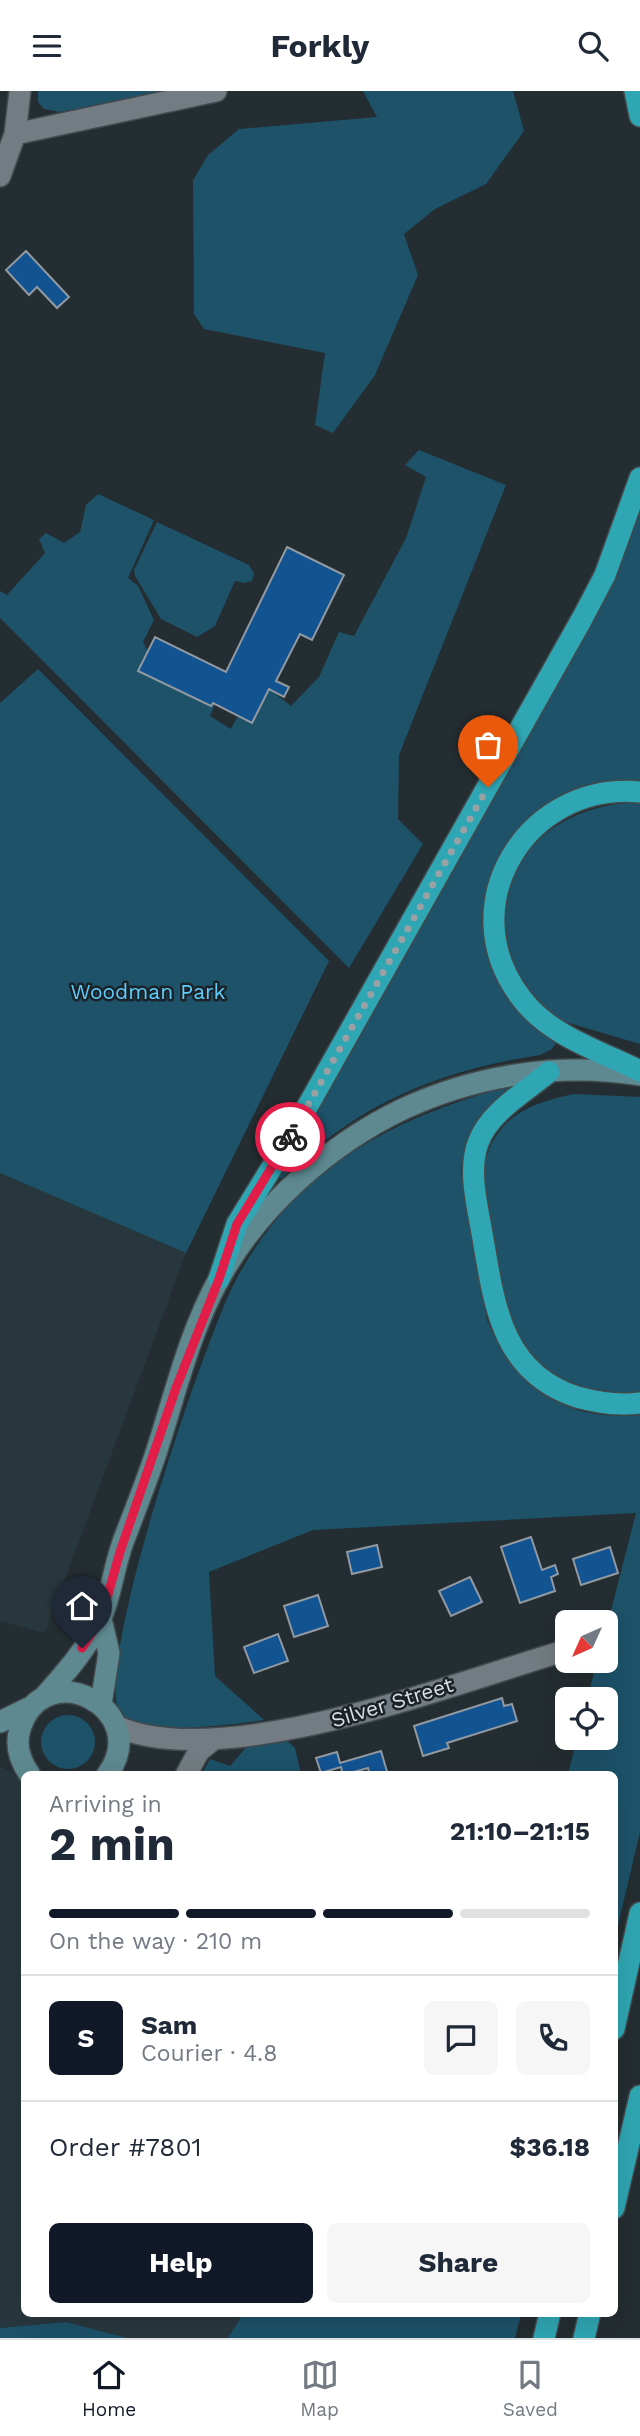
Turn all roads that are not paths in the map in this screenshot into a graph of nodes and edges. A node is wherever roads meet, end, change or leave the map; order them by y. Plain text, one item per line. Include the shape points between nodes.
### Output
1 (20, 91) edge
2 (215, 91) edge
3 (635, 91) edge
4 (640, 116) edge
5 (15, 134) junction
6 (0, 176) edge
7 (640, 478) edge
8 (640, 792) edge
9 (549, 1072) junction
10 (640, 1073) edge
11 (219, 1279) junction
12 (640, 1403) edge
13 (101, 1619) junction
14 (555, 1654) edge
15 (37, 1703) junction
16 (101, 1704) junction
17 (0, 1722) edge
18 (116, 1726) junction
19 (214, 1739) junction
20 (0, 1759) edge
21 (27, 1771) edge
22 (109, 1771) edge
23 (188, 1771) edge
24 (640, 1913) edge
25 (618, 2011) edge
26 (640, 2096) edge
27 (618, 2191) edge
28 (540, 2317) edge
29 (549, 2317) edge
30 (589, 2317) edge
31 (542, 2338) edge
32 (584, 2338) edge

1 - 5 street
2 - 5 street
3 - 4 highway
5 - 6 street
7 - 11 highway via 605,575 583,617 237,1224
8 - 10 highway via 585,796 539,822 507,863 494,916 505,969 535,1014 565,1035
9 - 10 main road
9 - 11 main road via 500,1077 438,1093 348,1140 280,1199
9 - 12 highway via 488,1122 477,1144 474,1173 497,1312 508,1341 544,1382 598,1403
11 - 13 main road via 176,1388
13 - 15 main road via 64,1675
13 - 16 main road via 109,1653
14 - 19 street, Silver Street via 323,1723
15 - 16 main road via 66,1692
15 - 17 main road
15 - 21 main road via 23,1719 18,1735 18,1752
16 - 18 main road
18 - 19 street, Silver Street via 150,1738
18 - 22 main road via 118,1748
19 - 23 street
20 - 21 main road
24 - 25 highway
26 - 27 highway
28 - 31 highway
29 - 31 highway
30 - 32 highway

